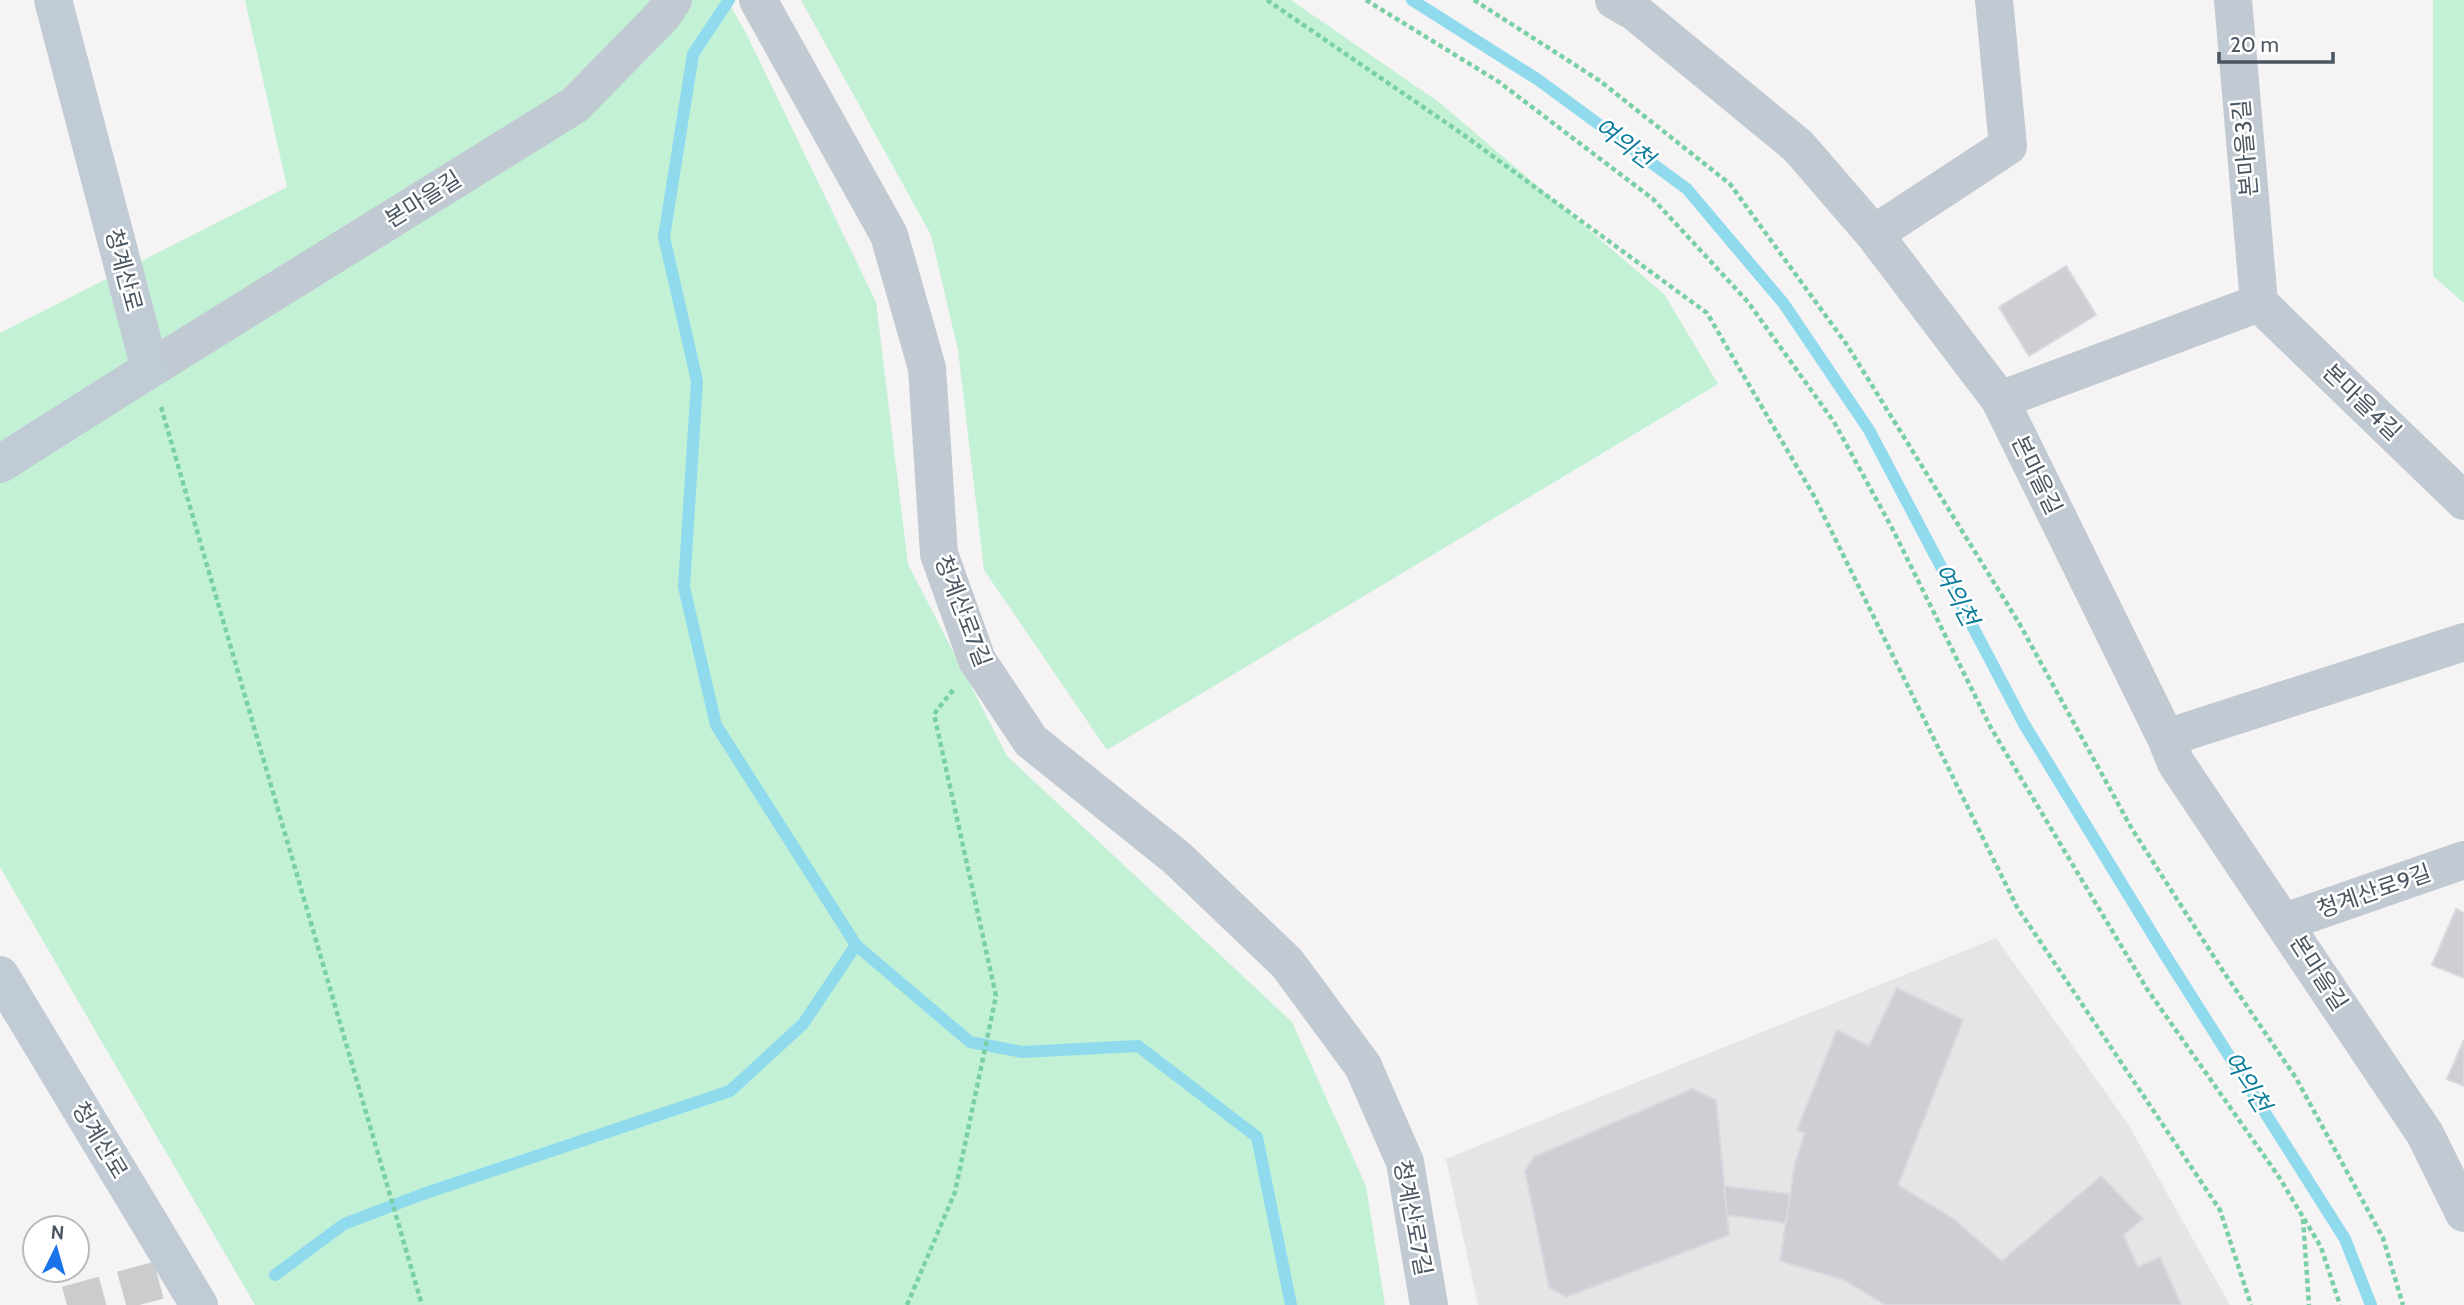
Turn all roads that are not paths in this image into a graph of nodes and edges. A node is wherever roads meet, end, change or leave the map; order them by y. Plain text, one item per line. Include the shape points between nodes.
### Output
1 (53, 0) edge
2 (673, 0) edge
3 (758, 0) edge
4 (1614, 0) edge
5 (1994, 0) edge
6 (2233, 0) edge
7 (1874, 234) junction
8 (2259, 303) junction
9 (150, 369) junction
10 (2000, 400) junction
11 (0, 464) edge
12 (2464, 501) edge
13 (2464, 642) edge
14 (2166, 738) junction
15 (2464, 860) edge
16 (2285, 922) junction
17 (0, 975) edge
18 (2464, 1213) edge
19 (199, 1305) edge
20 (1429, 1305) edge

1 - 9 main road, 청계산로
2 - 9 street, 본마을길 via 575,105
3 - 20 street, 청계산로7길 via 889,235 927,368 939,554 977,660 1031,741 1177,858 1287,963 1363,1066 1405,1162
4 - 7 street, 본마을길 via 1635,12 1798,146
5 - 7 street via 2008,146
6 - 8 street, 본마을3길
7 - 10 street, 본마을길
8 - 10 street
8 - 12 street, 본마을4길
9 - 11 main road
10 - 14 street, 본마을길
13 - 14 street
14 - 16 street, 본마을길 via 2176,763
15 - 16 street, 청계산로9길
16 - 18 street, 본마을길 via 2425,1134
17 - 19 main road, 청계산로

